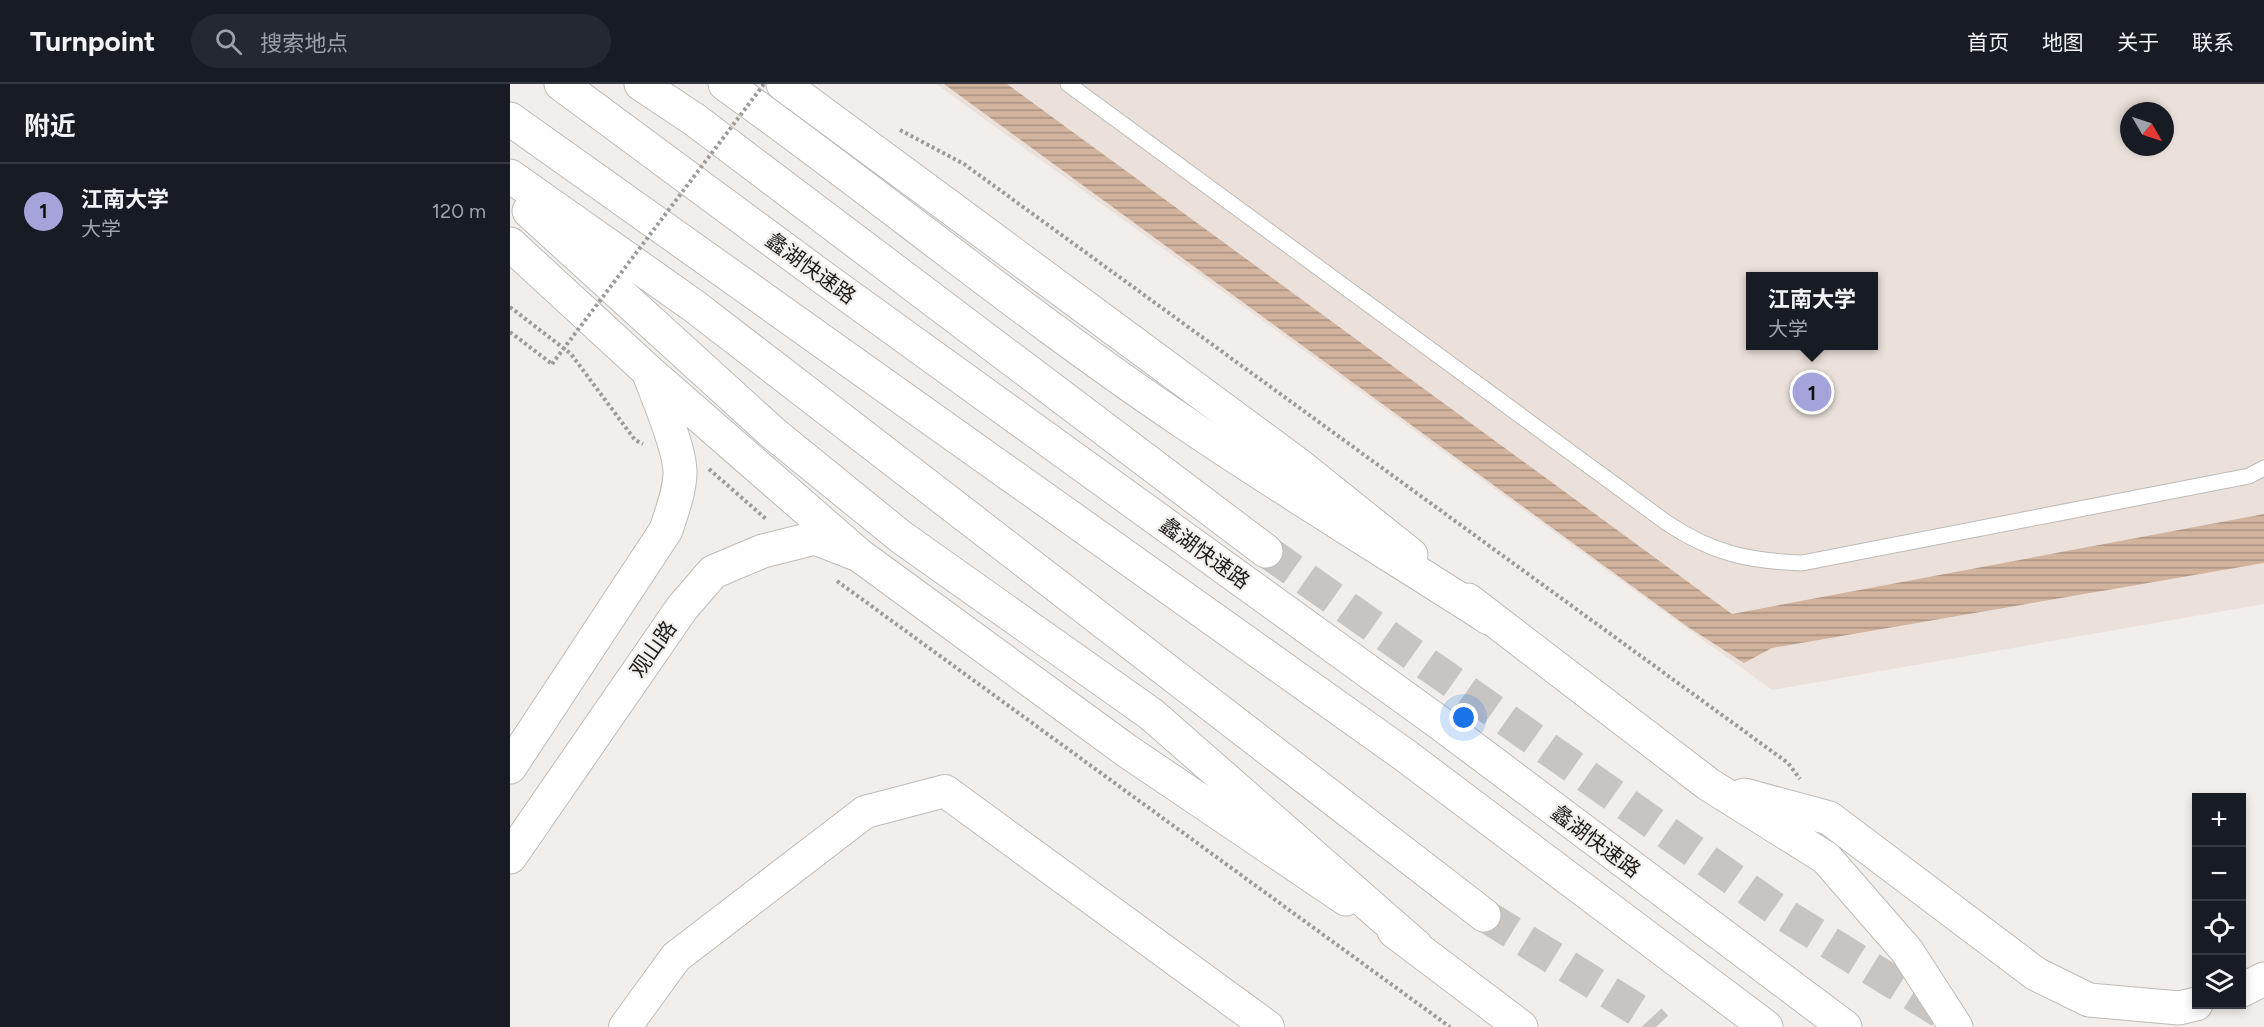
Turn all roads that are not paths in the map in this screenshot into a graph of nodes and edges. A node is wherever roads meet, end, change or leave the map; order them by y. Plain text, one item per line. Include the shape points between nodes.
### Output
1 (561, 84) edge
2 (641, 84) edge
3 (725, 84) edge
4 (783, 84) edge
5 (1068, 84) edge
6 (510, 119) edge
7 (510, 176) edge
8 (510, 194) edge
9 (510, 244) edge
10 (648, 370) junction
11 (2264, 468) edge
12 (1266, 551) tunnel mouth
13 (859, 555) junction
14 (1489, 618) junction
15 (510, 767) edge
16 (1708, 784) junction
17 (510, 857) edge
18 (1484, 915) tunnel mouth
19 (1416, 946) junction
20 (2264, 979) edge
21 (2246, 988) edge
22 (2192, 1005) edge
23 (625, 1027) edge
24 (1268, 1027) edge
25 (1521, 1027) edge
26 (1766, 1027) edge
27 (1845, 1027) edge
28 (1956, 1027) edge

1 - 27 main road, 蠡湖快速路 via 1437,721
2 - 12 main road via 695,120
3 - 14 main road via 989,284 1185,423
4 - 14 main road via 1296,463
5 - 11 lane via 1667,523 1691,539 1723,552 1761,561 1802,562 2249,476
6 - 26 main road via 1406,756
7 - 18 main road via 694,306
8 - 19 main road via 773,433 901,537 1151,714
9 - 10 main road
10 - 13 main road
10 - 15 main road via 680,470 666,530
13 - 17 main road, 观山路 via 815,538 763,551 713,572 682,608
13 - 19 main road via 1127,752
14 - 16 main road
16 - 22 main road via 1829,818 2036,974 2089,1000 2179,1008
16 - 28 main road via 1826,858 1907,951
19 - 25 main road
20 - 21 main road
23 - 24 street via 676,957 865,812 945,791

